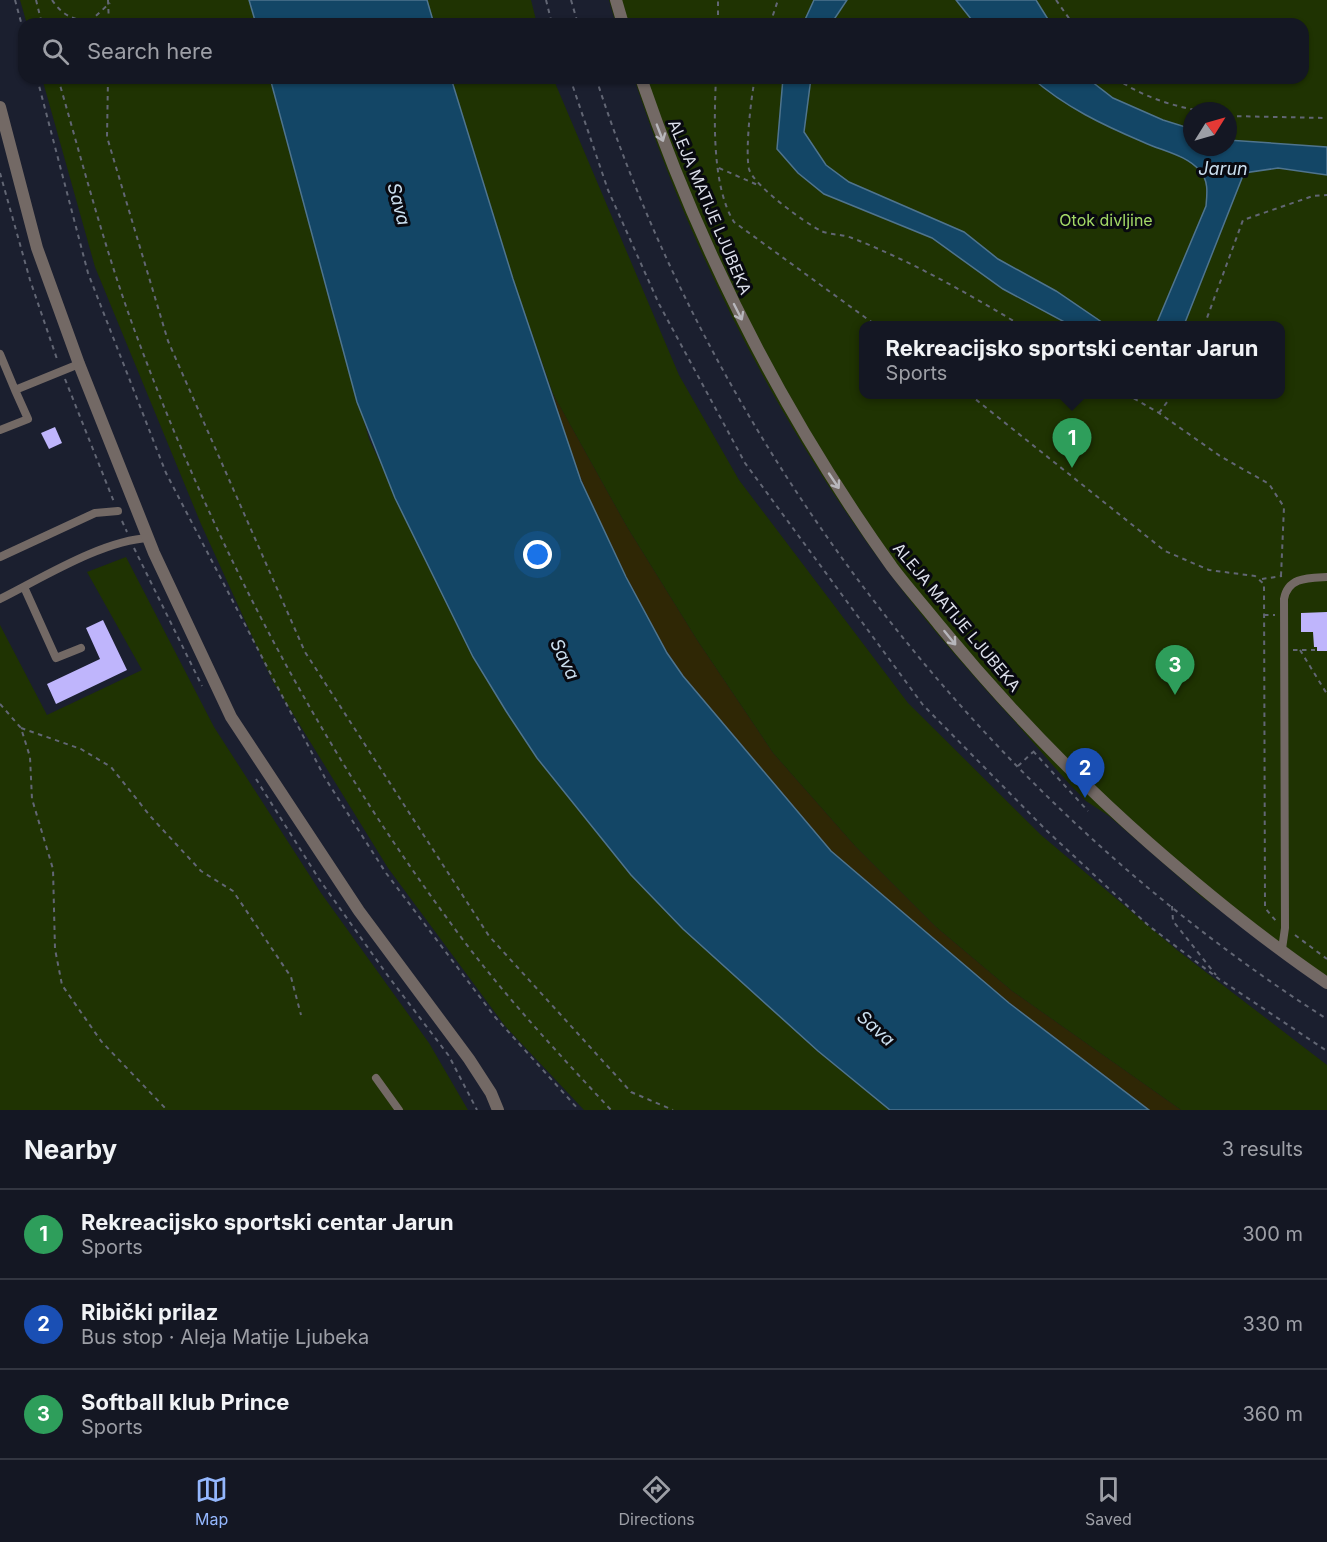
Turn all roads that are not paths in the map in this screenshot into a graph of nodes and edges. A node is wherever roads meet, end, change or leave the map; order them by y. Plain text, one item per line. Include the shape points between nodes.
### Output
1 (616, 0) edge
2 (621, 18) edge
3 (643, 84) edge
4 (0, 107) edge
5 (0, 354) edge
6 (79, 364) junction
7 (15, 390) junction
8 (0, 430) edge
9 (118, 512) road end
10 (149, 538) junction
11 (0, 557) edge
12 (1327, 577) edge
13 (24, 587) junction
14 (0, 599) edge
15 (81, 648) dead end
16 (1281, 949) junction
17 (1327, 983) edge
18 (376, 1078) dead end
19 (399, 1110) edge
20 (498, 1110) edge

1 - 2 street
3 -> 16 street, ALEJA MATIJE LJUBEKA via 694,218 728,293 818,456 893,569 974,667 1078,778 1177,867
4 - 6 street via 37,248
5 - 7 lane
6 - 7 lane
6 - 10 street
7 - 8 lane via 28,420
9 - 11 lane via 95,513
10 - 13 lane via 130,539
10 - 20 street via 231,717 359,911 469,1059
12 - 16 lane via 1302,578 1285,594 1285,928
13 - 14 lane
13 - 15 lane via 56,658
16 - 17 street, ALEJA MATIJE LJUBEKA
18 - 19 lane

